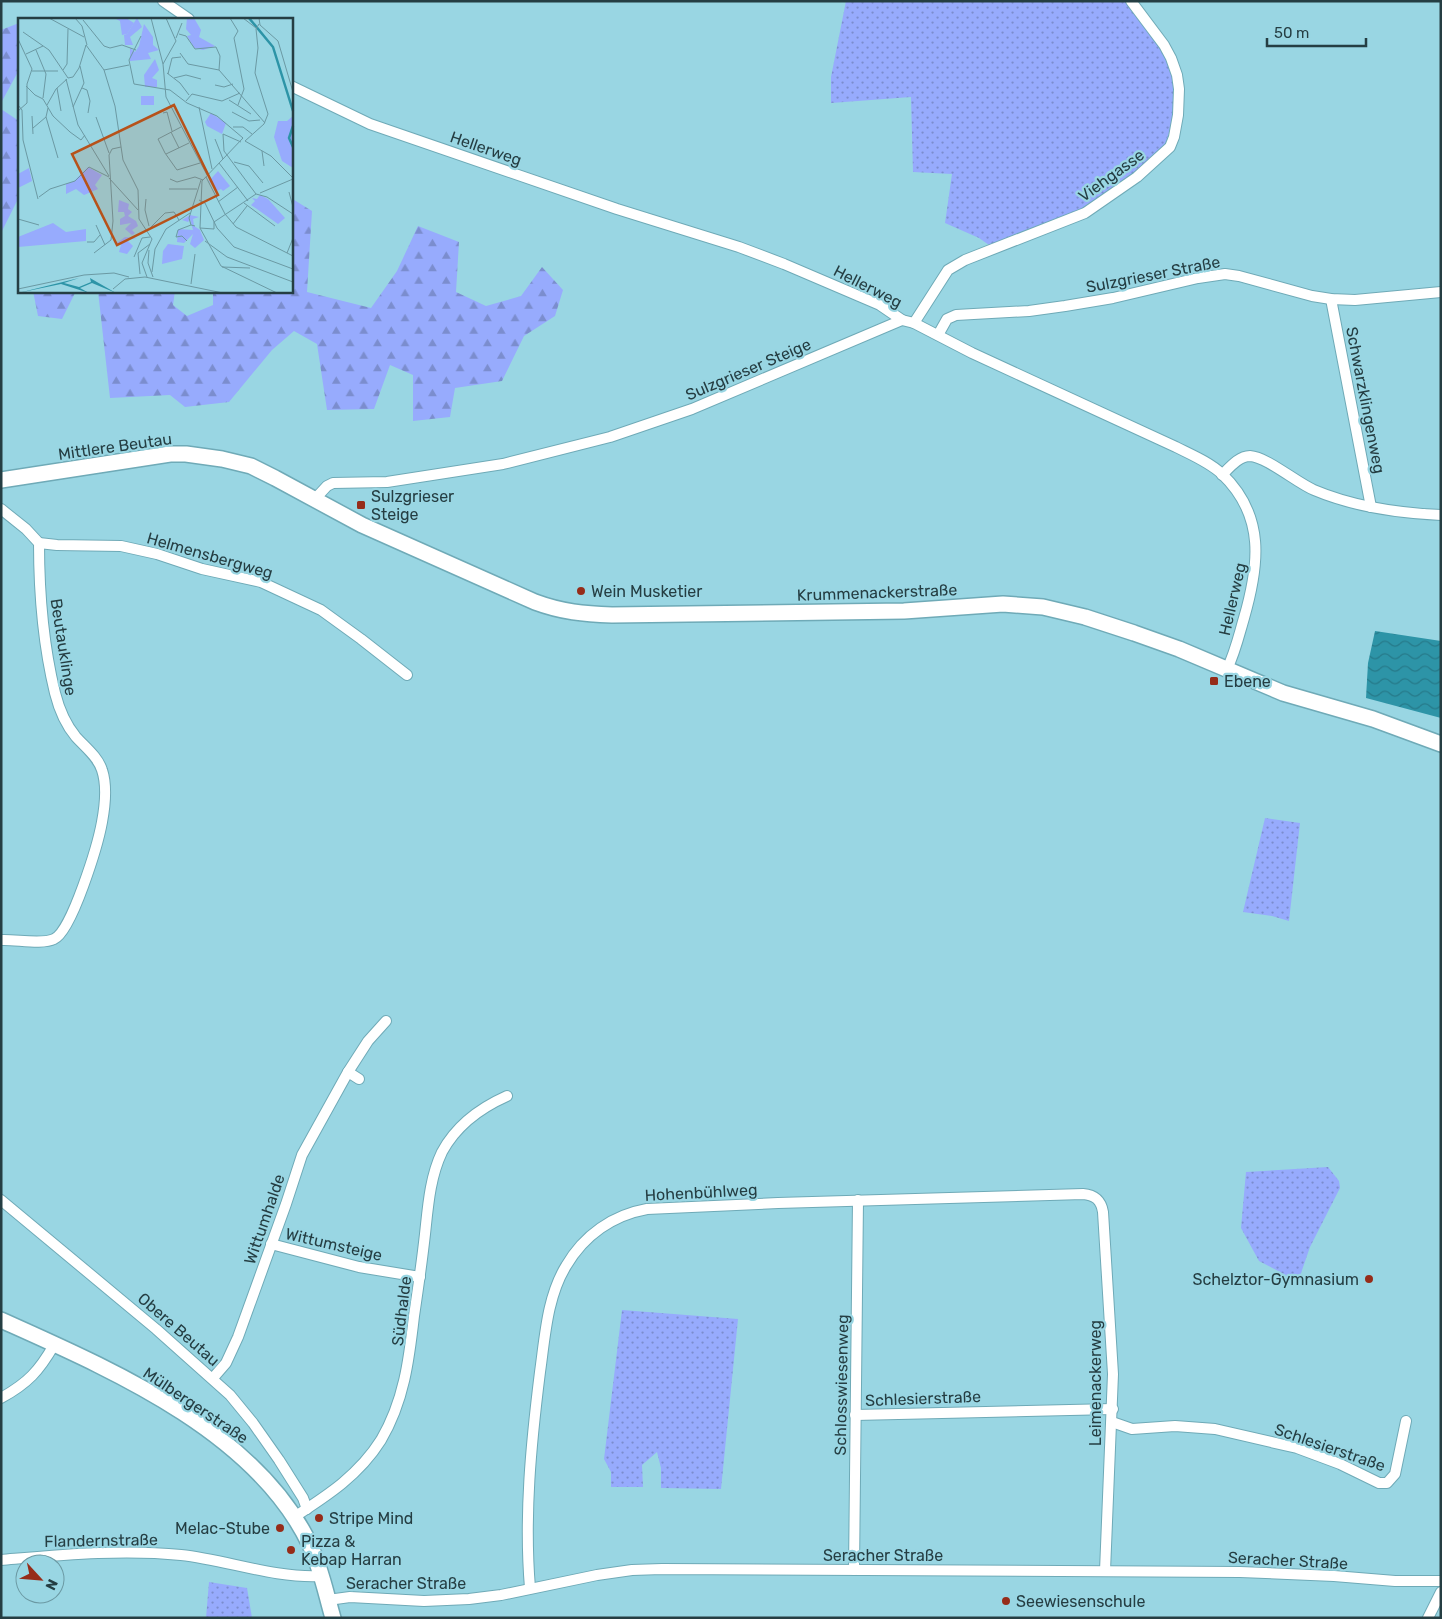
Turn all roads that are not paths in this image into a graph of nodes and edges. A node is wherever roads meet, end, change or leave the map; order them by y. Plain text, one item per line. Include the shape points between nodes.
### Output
1 (163, 1) edge
2 (1131, 1) edge
3 (188, 18) edge
4 (292, 86) edge
5 (1441, 292) edge
6 (1331, 299) junction
7 (902, 320) junction
8 (914, 323) junction
9 (938, 335) junction
10 (1222, 475) junction
11 (1, 480) edge
12 (314, 500) junction
13 (1372, 507) junction
14 (1, 509) edge
15 (1441, 515) edge
16 (39, 543) junction
17 (1228, 670) junction
18 (407, 675) dead end
19 (1441, 744) edge
20 (1, 940) edge
21 (386, 1021) dead end
22 (348, 1072) junction
23 (359, 1079) dead end
24 (506, 1096) dead end
25 (1095, 1197) joint
26 (1, 1200) edge
27 (858, 1200) junction
28 (271, 1244) junction
29 (420, 1277) junction
30 (1, 1320) edge
31 (54, 1344) junction
32 (213, 1378) junction
33 (1, 1398) edge
34 (1113, 1409) junction
35 (855, 1415) junction
36 (1406, 1421) dead end
37 (1112, 1422) junction
38 (300, 1513) junction
39 (1, 1560) edge
40 (854, 1570) junction
41 (1105, 1571) junction
42 (320, 1576) junction
43 (1441, 1581) edge
44 (530, 1588) junction
45 (1441, 1592) edge
46 (328, 1600) junction
47 (333, 1618) edge
48 (1428, 1618) edge

1 - 3 street
2 - 8 street, Viehgasse via 1168,52 1177,75 1178,115 1170,147 1137,177 1085,213 951,267
4 - 7 street, Hellerweg via 370,124 784,264 880,305
5 - 6 street, Sulzgrieser Straße
6 - 9 street, Sulzgrieser Straße via 1219,274 1065,306 956,314 947,319
6 - 13 street, Schwarzklingenweg
7 - 8 street, Hellerweg
7 - 12 street, Sulzgrieser Steige via 708,402 624,433 503,464 387,482 333,483
8 - 9 street, Hellerweg
9 - 10 street, Hellerweg via 1176,447
10 - 13 street via 1240,459 1251,456 1313,490 1338,500
10 - 17 street, Hellerweg via 1247,511 1256,552 1255,576
11 - 12 main road, Mittlere Beutau via 178,454 251,466
12 - 17 main road, Krummenackerstraße via 362,525 535,602 563,611 612,615 904,612 991,604 1022,605 1056,609 1091,619
13 - 15 street
14 - 16 street
16 - 18 street, Helmensbergweg via 121,546 261,582 321,610
16 - 20 street, Beutauklinge via 42,615 54,692 71,729 101,768 104,805 100,832 78,901 61,933 48,941
17 - 19 main road, Krummenackerstraße via 1283,693 1373,719
21 - 22 street, Wittumhalde
22 - 23 street
22 - 28 street, Wittumhalde via 302,1155
24 - 29 street, Südhalde via 472,1116 443,1151 431,1187
25 - 27 street, Hohenbühlweg via 1082,1194
25 - 34 street, Leimenackerweg via 1103,1212
26 - 32 street, Obere Beutau
27 - 35 street, Schlosswiesenweg
27 - 44 street, Hohenbühlweg via 648,1209 613,1220 579,1247 558,1282 543,1351 529,1478
28 - 29 street, Wittumsteige
28 - 32 street, Wittumhalde via 234,1347
29 - 38 street, Südhalde via 407,1373 385,1432 355,1473 332,1494
30 - 31 main road, Mülbergerstraße
31 - 33 street via 36,1372
31 - 38 main road, Mülbergerstraße via 145,1390 223,1442
32 - 38 street, Obere Beutau via 254,1423 302,1498
34 - 35 street, Schlesierstraße
34 - 37 street, Leimenackerweg
35 - 40 street, Schlosswiesenweg
36 - 37 street, Schlesierstraße via 1395,1474 1384,1484 1297,1448 1215,1429 1175,1426 1132,1428
37 - 41 street, Leimenackerweg
38 - 42 main road, Mülbergerstraße
39 - 42 street, Flandernstraße via 97,1552 147,1552 201,1558 294,1576
40 - 41 street, Seracher Straße
40 - 44 street, Seracher Straße via 643,1569 597,1574
41 - 43 street, Seracher Straße via 1249,1572
42 - 46 main road, Mülbergerstraße
44 - 46 street, Seracher Straße via 453,1600 359,1597
45 - 48 street
46 - 47 main road, Mülbergerstraße

